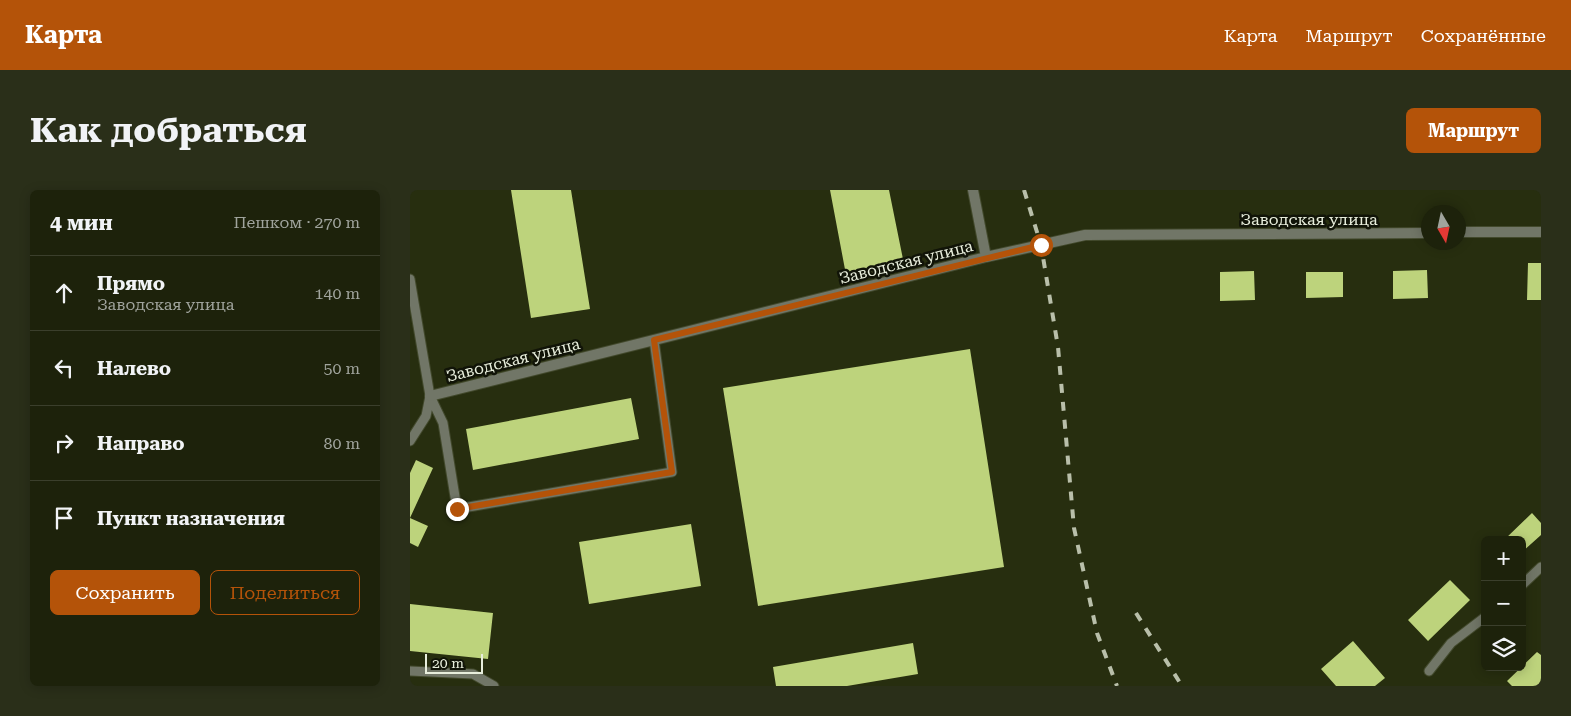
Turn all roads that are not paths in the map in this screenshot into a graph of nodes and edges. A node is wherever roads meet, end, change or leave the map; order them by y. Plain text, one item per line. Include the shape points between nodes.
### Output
1 (973, 190) edge
2 (1466, 232) edge
3 (1541, 232) edge
4 (1421, 233) edge
5 (986, 257) junction
6 (410, 279) edge
7 (654, 340) junction
8 (430, 396) junction
9 (410, 441) edge
10 (1541, 567) edge
11 (1526, 581) edge
12 (1481, 620) edge
13 (410, 671) edge
14 (1429, 671) dead end
15 (494, 686) edge

1 - 5 street
2 - 3 street
4 - 5 street, Заводская улица via 1085,235
5 - 7 street, Заводская улица
6 - 8 lane
7 - 8 street, Заводская улица
7 - 8 lane via 672,472 457,509 443,423
8 - 9 lane via 426,416
10 - 11 lane
12 - 14 lane via 1451,643
13 - 15 lane via 473,674

